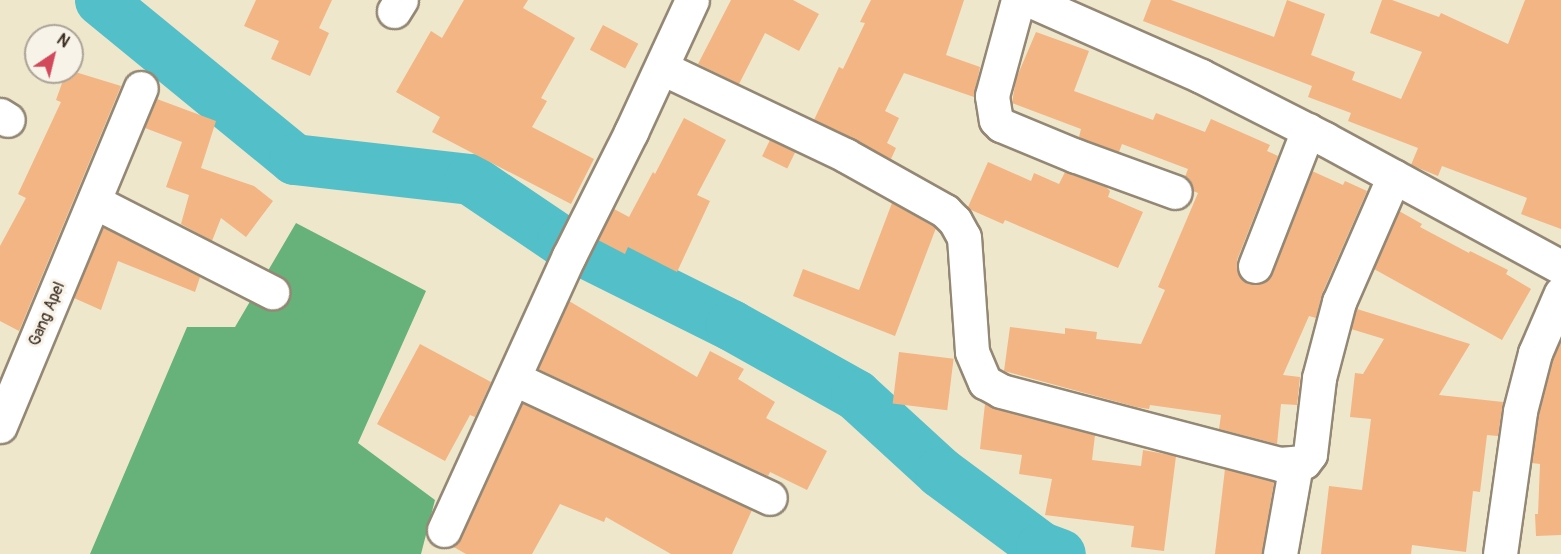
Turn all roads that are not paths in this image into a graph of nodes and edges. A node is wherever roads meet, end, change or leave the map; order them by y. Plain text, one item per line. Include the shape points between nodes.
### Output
1 (692, 0) edge
2 (1018, 0) edge
3 (1029, 0) edge
4 (662, 68) junction
5 (141, 88) dead end
6 (1308, 130) junction
7 (1394, 176) junction
8 (1175, 192) dead end
9 (95, 202) junction
10 (1255, 266) dead end
11 (1561, 267) edge
12 (272, 292) dead end
13 (1561, 293) edge
14 (515, 379) junction
15 (0, 426) edge
16 (1296, 464) junction
17 (770, 498) dead end
18 (444, 530) dead end
19 (1280, 554) edge
20 (1500, 554) edge

1 - 4 street
2 - 8 street via 992,96 996,120 1065,152
3 - 6 street via 1202,76
4 - 14 street
4 - 16 street via 845,156 950,216 964,237 972,352 985,382 1001,392 1280,464
5 - 9 street, Gang Apel
6 - 7 street
6 - 10 street
7 - 11 street
7 - 16 street via 1340,302 1319,378 1310,454 1304,462
9 - 12 street
9 - 15 street, Gang Apel
13 - 20 street via 1535,353 1520,411
14 - 17 street
14 - 18 street
16 - 19 street

